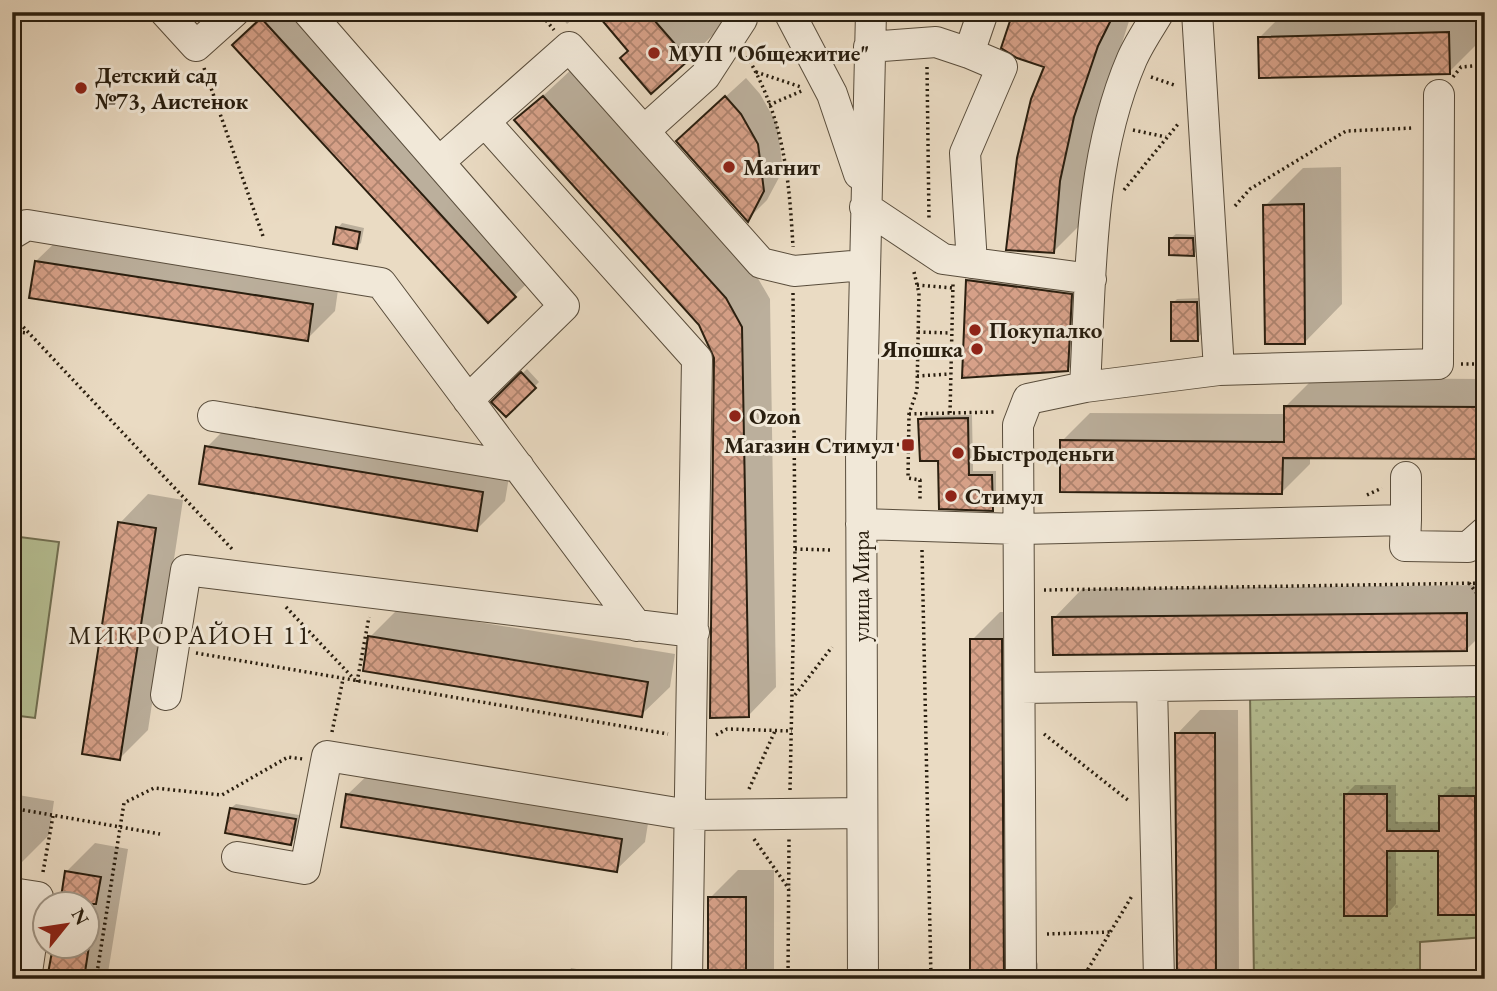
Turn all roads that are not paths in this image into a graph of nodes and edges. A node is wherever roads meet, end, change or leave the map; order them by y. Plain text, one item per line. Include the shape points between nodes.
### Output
1 (165, 12) edge
2 (234, 12) edge
3 (308, 12) edge
4 (789, 12) edge
5 (871, 12) edge
6 (983, 12) edge
7 (1159, 12) edge
8 (1197, 12) edge
9 (735, 23) edge
10 (869, 47) junction
11 (969, 53) junction
12 (1439, 95) road end
13 (485, 122) junction
14 (645, 130) junction
15 (439, 162) junction
16 (865, 200) junction
17 (12, 234) edge
18 (864, 265) junction
19 (959, 271) junction
20 (1091, 279) junction
21 (1219, 370) junction
22 (1085, 387) junction
23 (468, 400) junction
24 (213, 416) dead end
25 (519, 467) junction
26 (1406, 477) dead end
27 (1406, 520) junction
28 (861, 524) junction
29 (1021, 529) junction
30 (1485, 532) edge
31 (637, 626) junction
32 (694, 632) junction
33 (1485, 681) edge
34 (1152, 686) junction
35 (166, 695) dead end
36 (1021, 701) junction
37 (862, 813) junction
38 (689, 815) junction
39 (237, 857) dead end
40 (25, 895) edge
41 (26, 979) edge
42 (687, 979) edge
43 (863, 979) edge
44 (1021, 979) edge
45 (1160, 979) edge

1 - 2 street via 196,46
3 - 15 street
4 - 16 street, улица Мира via 832,94
5 - 10 street, улица Мира
6 - 11 street
7 - 20 street via 1129,70 1110,125 1093,228
8 - 21 street
9 - 14 street via 705,76
10 - 11 street via 936,42
10 - 16 street, улица Мира
11 - 19 street via 1002,67 965,153
12 - 21 street via 1437,364
13 - 14 street via 569,47
13 - 15 street
13 - 32 street via 697,359
14 - 18 street via 761,263 794,271
15 - 23 street via 564,306
16 - 18 street, улица Мира
16 - 19 street
17 - 23 street via 27,225 381,283
18 - 28 street, улица Мира
19 - 20 street
20 - 22 street
21 - 22 street
22 - 29 street via 1028,399 1018,425
23 - 25 street
24 - 25 street
25 - 31 street
26 - 27 street
27 - 29 street
27 - 30 street via 1405,546 1468,547
28 - 29 street
28 - 37 street, улица Мира
29 - 36 street
31 - 32 street
31 - 35 street via 186,570
32 - 38 street
33 - 34 street
34 - 36 street
34 - 45 street
36 - 44 street
37 - 38 street
37 - 43 street, улица Мира
38 - 39 street via 327,759 305,869
38 - 42 street
40 - 41 street

